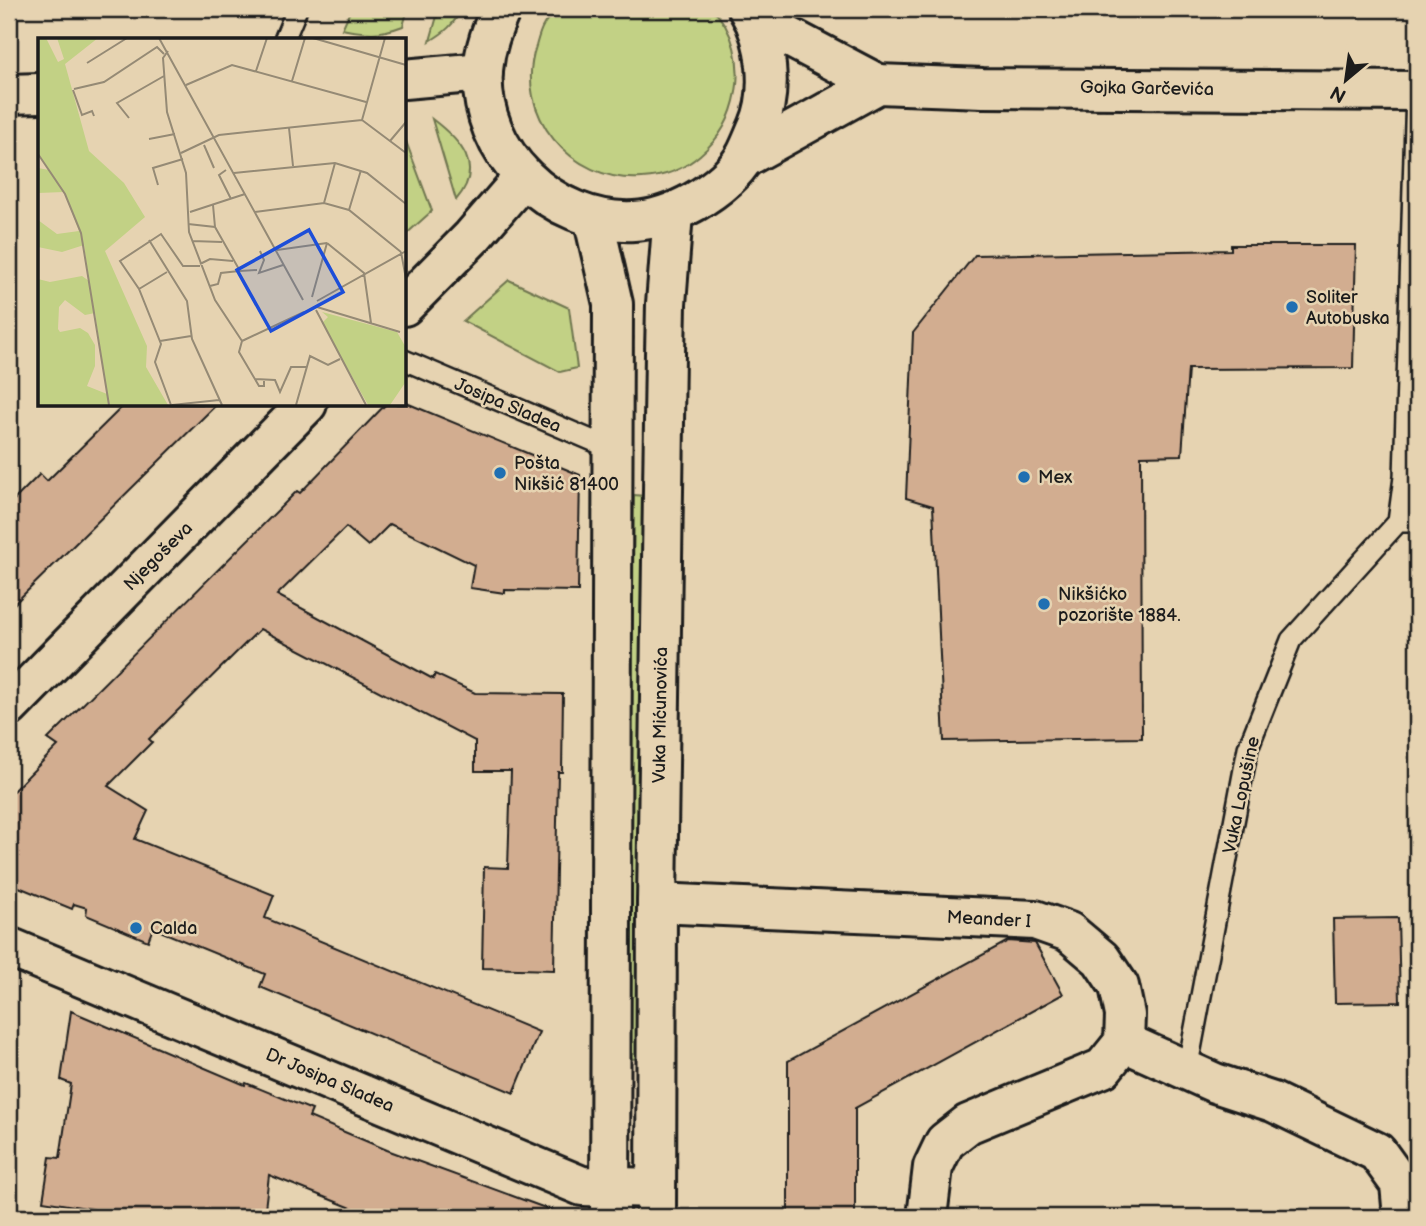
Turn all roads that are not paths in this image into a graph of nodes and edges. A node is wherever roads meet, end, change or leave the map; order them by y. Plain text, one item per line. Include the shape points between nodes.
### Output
1 (297, 9) edge
2 (501, 9) edge
3 (752, 14) edge
4 (285, 38) edge
5 (483, 72) junction
6 (406, 79) edge
7 (878, 84) junction
8 (1417, 91) edge
9 (38, 93) edge
10 (9, 94) edge
11 (744, 158) junction
12 (523, 178) junction
13 (673, 213) junction
14 (593, 217) junction
15 (406, 304) edge
16 (406, 361) edge
17 (305, 406) edge
18 (612, 449) junction
19 (1407, 522) edge
20 (9, 707) edge
21 (657, 903) junction
22 (9, 947) edge
23 (1124, 1042) junction
24 (1187, 1070) junction
25 (611, 1202) edge
26 (656, 1203) edge
27 (1407, 1207) edge
28 (927, 1217) edge

1 - 4 lane
2 - 5 street via 488,39
3 - 7 street
3 - 11 street via 767,66 763,114
5 - 6 street
5 - 12 street via 486,110 500,146
7 - 8 street, Gojka Garčevića
7 - 11 street
8 - 19 lane, Vuka Lopušine via 1404,477
9 - 10 street
11 - 13 street via 713,191
12 - 14 street via 555,203
12 - 15 street
13 - 14 street via 634,221
13 - 21 street, Vuka Mićunovića via 665,329
14 - 18 street via 612,304
16 - 18 lane, Josipa Sladea
17 - 20 street, Njegoševa
18 - 25 street
19 - 24 lane, Vuka Lopušine via 1291,640 1248,748
21 - 23 street, Meander I via 1035,920 1069,932 1101,959 1119,986
21 - 26 street, Vuka Mićunovića
22 - 25 street, Dr Josipa Sladea via 582,1185
23 - 24 street
23 - 28 street via 1103,1068 968,1124 945,1142 933,1167
24 - 27 street via 1273,1102 1377,1152 1400,1184
25 - 26 street, Dr Josipa Sladea

